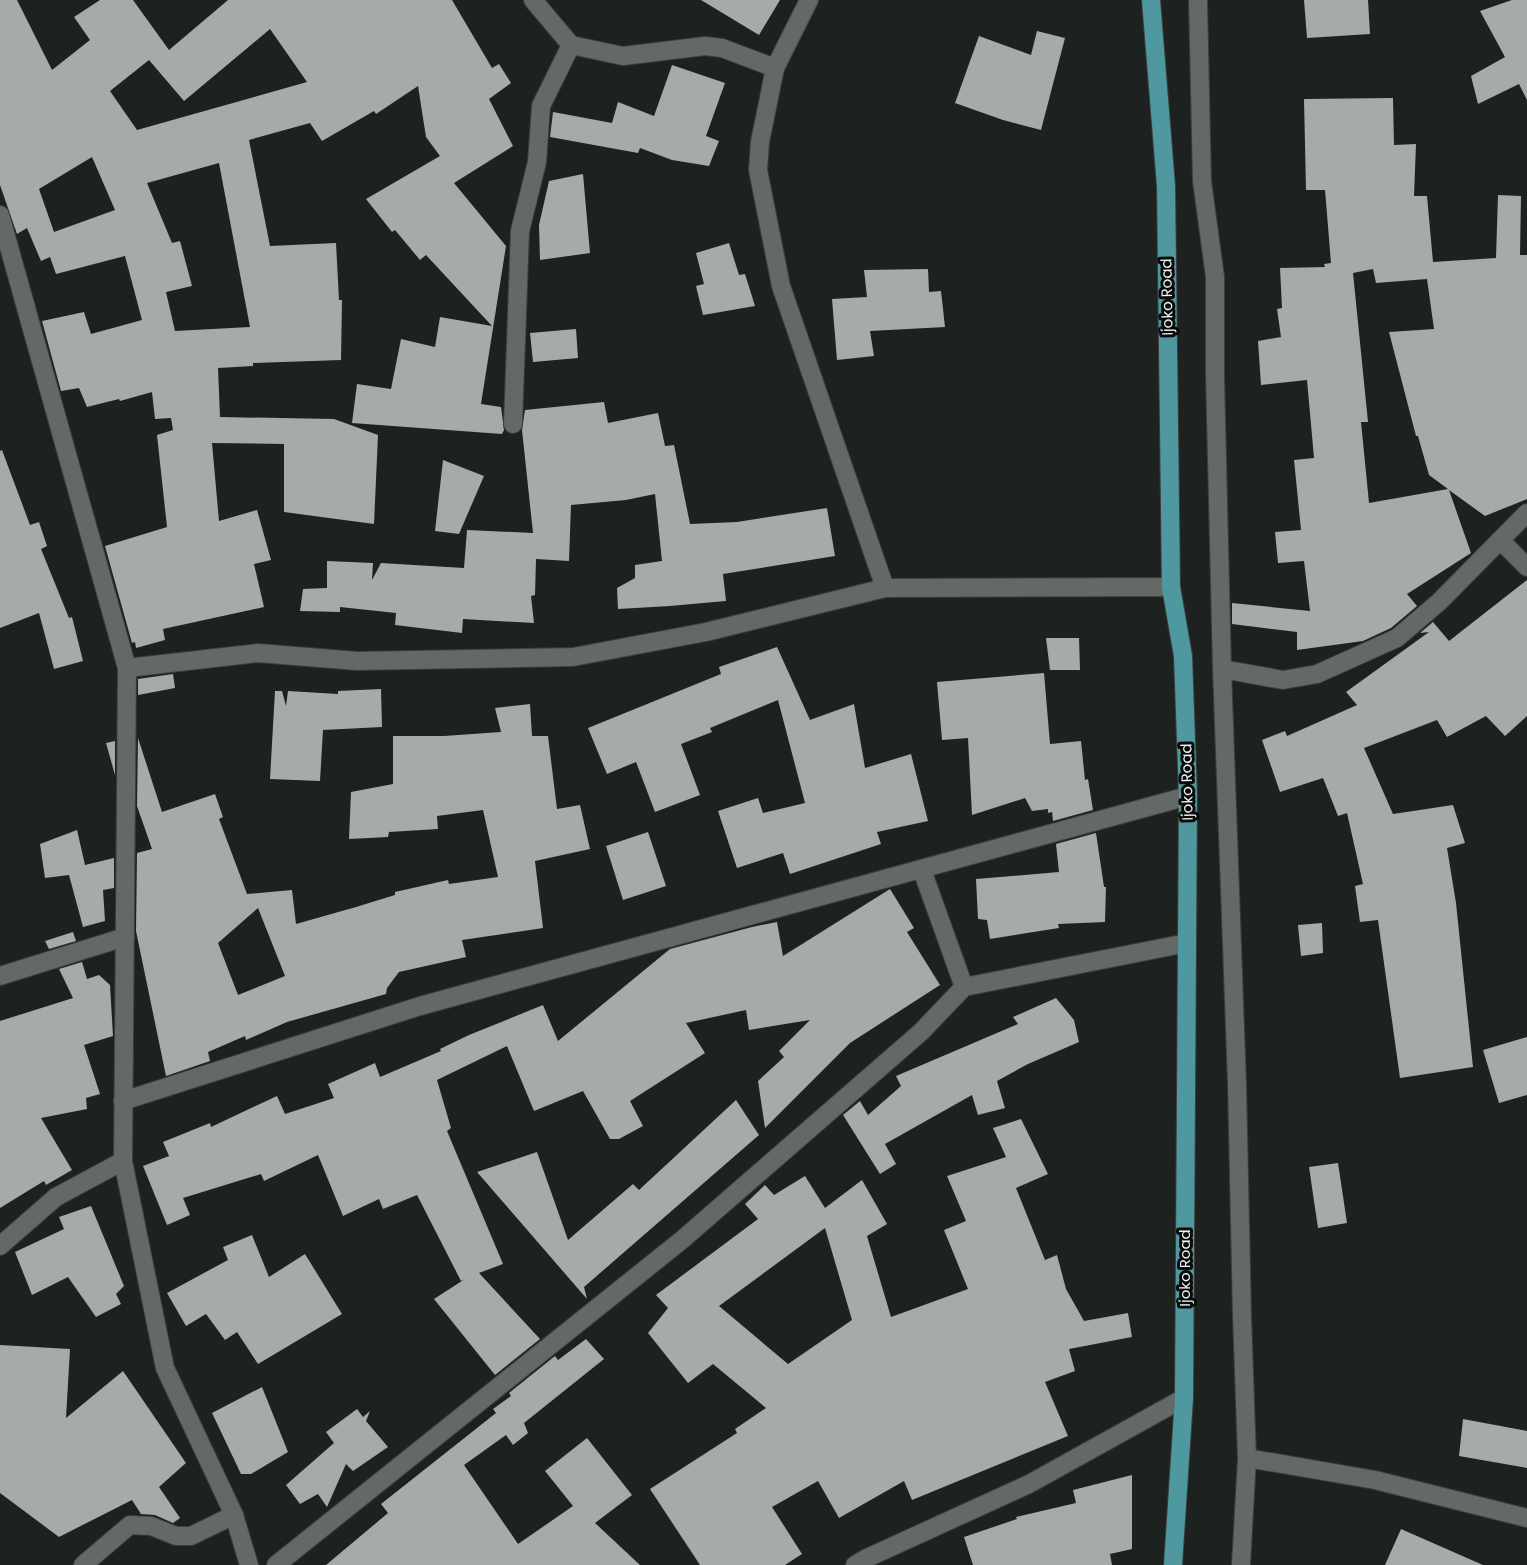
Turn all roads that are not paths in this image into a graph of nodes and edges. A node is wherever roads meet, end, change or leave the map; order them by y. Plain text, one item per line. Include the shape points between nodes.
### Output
1 (533, 0) edge
2 (809, 0) edge
3 (1151, 0) edge
4 (1198, 0) edge
5 (571, 45) junction
6 (775, 68) junction
7 (0, 215) edge
8 (513, 423) dead end
9 (1527, 513) edge
10 (1500, 540) junction
11 (1527, 567) edge
12 (1171, 587) junction
13 (885, 588) junction
14 (127, 668) junction
15 (1221, 669) junction
16 (1188, 796) junction
17 (922, 870) junction
18 (125, 937) junction
19 (1187, 943) junction
20 (0, 976) edge
21 (963, 987) junction
22 (123, 1101) junction
23 (123, 1161) junction
24 (0, 1246) edge
25 (1184, 1398) junction
26 (1247, 1458) junction
27 (234, 1515) junction
28 (1527, 1518) edge
29 (83, 1565) edge
30 (249, 1565) edge
31 (276, 1565) edge
32 (855, 1565) edge
33 (1173, 1565) edge
34 (1241, 1565) edge

1 - 5 street
2 - 6 street
3 - 12 main road, Ijoko Road via 1166,186
4 - 15 street via 1202,181 1215,277
5 - 6 street via 623,56 705,46 722,48
5 - 8 street via 541,106 537,162 520,231
6 - 13 street via 758,170 781,286
7 - 14 street
9 - 10 street
10 - 11 street
10 - 15 street via 1397,638 1317,674 1283,680
12 - 13 street
12 - 16 main road, Ijoko Road via 1182,656
13 - 14 street via 706,632 573,657 357,661 258,653
14 - 18 street
15 - 26 street
16 - 17 street
16 - 19 main road, Ijoko Road
17 - 21 street
17 - 22 street via 420,1005
18 - 20 street
18 - 22 street
19 - 21 street
19 - 25 main road, Ijoko Road
21 - 31 street via 921,1032 683,1239
22 - 23 street
23 - 24 street via 56,1197
23 - 27 street via 165,1368
25 - 32 street via 1029,1484
25 - 33 main road, Ijoko Road
26 - 28 street via 1375,1480
26 - 34 street
27 - 29 street via 191,1536 130,1525
27 - 30 street

